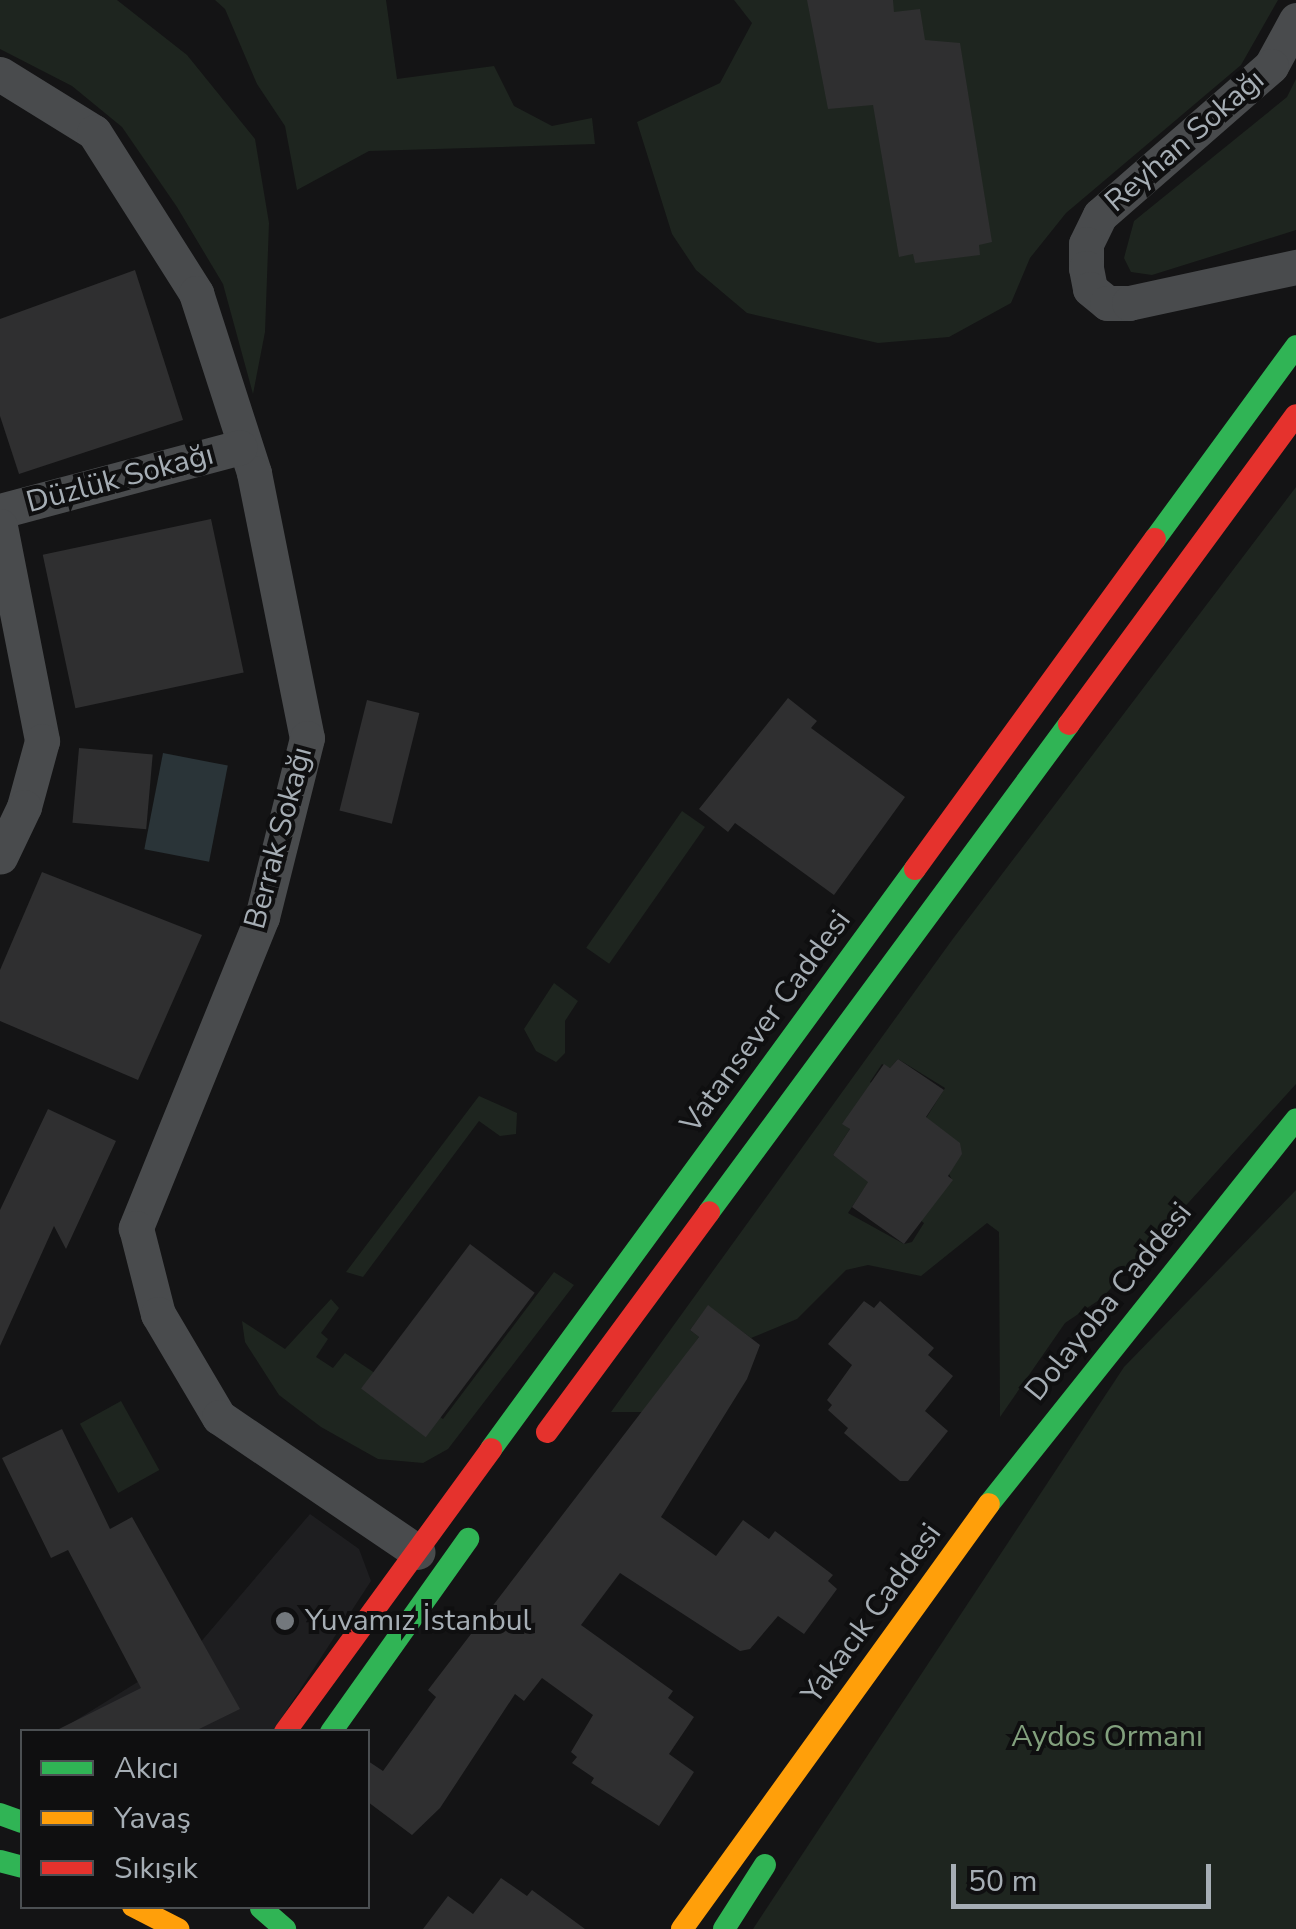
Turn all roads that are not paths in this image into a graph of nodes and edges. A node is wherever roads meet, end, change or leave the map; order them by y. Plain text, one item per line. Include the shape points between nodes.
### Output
1 (1296, 20) edge
2 (0, 74) edge
3 (1296, 267) edge
4 (1296, 346) edge
5 (1296, 415) edge
6 (240, 447) junction
7 (0, 511) edge
8 (0, 526) edge
9 (0, 857) edge
10 (1296, 1120) edge
11 (535, 1448) dead end
12 (478, 1525) dead end
13 (973, 1525) junction
14 (431, 1562) junction
15 (288, 1729) edge
16 (333, 1729) edge
17 (816, 1787) dead end
18 (775, 1850) dead end
19 (139, 1909) edge
20 (263, 1909) edge
21 (179, 1929) edge
22 (285, 1929) edge
23 (682, 1929) edge
24 (724, 1929) edge

1 - 3 street, Reyhan Sokağı via 1271,66 1100,215 1086,244 1086,268 1098,296 1129,303
2 - 6 street, Berrak Sokağı via 94,132 130,184 196,293
4 - 14 main road, Vatansever Caddesi
5 - 11 main road
6 - 7 street, Düzlük Sokağı
6 - 14 street, Berrak Sokağı via 254,473 307,738 262,917 136,1228 158,1314 220,1418
8 - 9 street via 42,740 24,807
10 - 13 main road, Dolayoba Caddesi
12 - 14 main road, Vatansever Caddesi
13 - 17 main road, Yakacık Caddesi
13 - 23 main road, Yakacık Caddesi
14 - 15 main road, Vatansever Caddesi
14 - 16 main road, Vatansever Caddesi
18 - 24 main road
19 - 21 main road
20 - 22 main road

